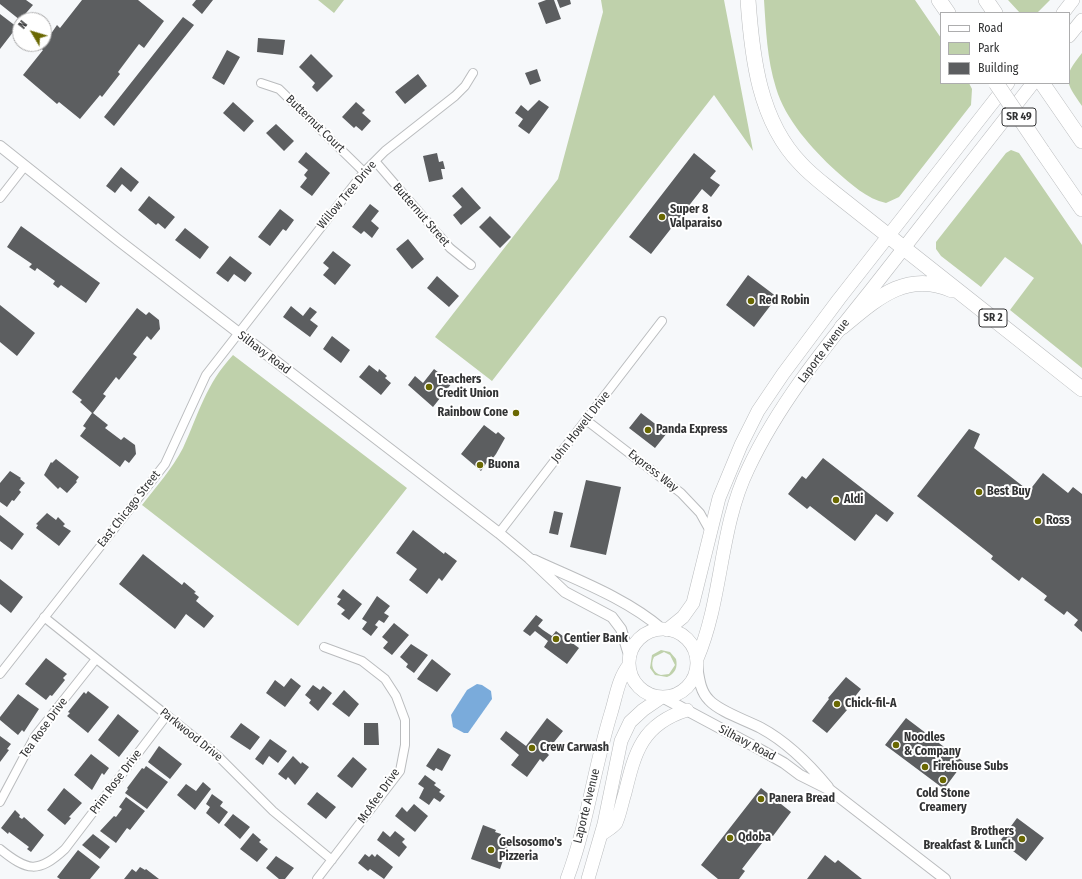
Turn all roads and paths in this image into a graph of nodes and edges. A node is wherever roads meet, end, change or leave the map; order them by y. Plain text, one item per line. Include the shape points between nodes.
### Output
1 (748, 0) edge
2 (939, 0) edge
3 (986, 0) edge
4 (1073, 0) edge
5 (947, 12) edge
6 (993, 12) edge
7 (1064, 12) edge
8 (1082, 20) edge
9 (1070, 35) edge
10 (473, 73) dead end
11 (262, 83) dead end
12 (997, 84) edge
13 (1007, 84) edge
14 (1031, 84) edge
15 (1043, 84) edge
16 (1082, 141) edge
17 (0, 146) edge
18 (375, 161) junction
19 (25, 166) junction
20 (364, 172) junction
21 (0, 198) edge
22 (1082, 210) edge
23 (889, 235) junction
24 (904, 247) junction
25 (471, 265) dead end
26 (965, 296) junction
27 (662, 321) dead end
28 (842, 327) junction
29 (237, 332) junction
30 (1082, 389) edge
31 (586, 420) junction
32 (710, 531) junction
33 (499, 533) junction
34 (529, 558) junction
35 (44, 617) junction
36 (664, 629) junction
37 (324, 647) dead end
38 (96, 659) junction
39 (630, 662) junction
40 (697, 662) junction
41 (0, 674) edge
42 (662, 697) junction
43 (687, 710) junction
44 (167, 716) junction
45 (830, 790) junction
46 (0, 802) edge
47 (602, 834) junction
48 (0, 849) edge
49 (332, 860) junction
50 (316, 879) edge
51 (567, 879) edge
52 (588, 879) edge
53 (945, 879) edge

1 - 23 highway via 756,73 767,109 781,138 800,163
2 - 5 highway
3 - 6 highway
4 - 7 main road
8 - 9 main road
10 - 18 street, Willow Tree Drive via 455,96
11 - 20 street, Butternut Court via 279,89
12 - 22 highway, SR 49, bridge
13 - 23 main road, Laporte Avenue
14 - 24 main road, Laporte Avenue
15 - 16 highway
17 - 19 street, Silhavy Road
18 - 20 street, Willow Tree Drive
18 - 25 street, Butternut Street via 450,248
19 - 21 street
19 - 29 street, Silhavy Road
20 - 29 street, Willow Tree Drive
23 - 24 highway, SR 2
23 - 32 main road, Laporte Avenue via 805,345 758,412 726,479
24 - 26 highway, SR 2
24 - 28 main road, Laporte Avenue
26 - 28 highway via 942,286 924,282 906,285 872,302
26 - 30 highway, SR 2
27 - 31 street, John Howell Drive
28 - 40 main road, Laporte Avenue via 770,425 747,470 730,521 711,620
29 - 33 street, Silhavy Road
29 - 35 street, East Chicago Street via 198,388 165,464
31 - 32 street, Express Way via 681,493 700,513
31 - 33 street, John Howell Drive
32 - 36 main road, Laporte Avenue via 693,603 683,617
33 - 34 street, Silhavy Road
34 - 36 street, Silhavy Road via 592,586
34 - 39 street, Silhavy Road via 565,592 616,622 621,629
35 - 38 street, Parkwood Drive
35 - 41 street, East Chicago Street
36 - 39 main road via 644,635 638,641
36 - 40 main road via 681,634 687,639 692,645
37 - 49 street, McAfee Drive via 362,660 386,679 405,720 405,746 400,771
38 - 44 street, Parkwood Drive
38 - 46 street, Tea Rose Drive via 35,736
39 - 42 main road via 632,677 638,687 648,694
39 - 51 main road, Laporte Avenue via 619,684
40 - 42 main road via 693,680 683,691 674,696
40 - 45 street, Silhavy Road via 699,681 709,701 762,729 793,751 809,764
42 - 43 street, Silhavy Road
42 - 47 main road, Laporte Avenue via 643,710 630,722 625,731
43 - 45 street, Silhavy Road
43 - 47 main road via 672,715 644,738 634,759 615,823
44 - 48 street, Prim Rose Drive via 55,859 34,867 24,866
44 - 49 street, Parkwood Drive via 219,757 273,811
45 - 53 street, Silhavy Road
47 - 52 main road, Laporte Avenue
49 - 50 street, McAfee Drive

